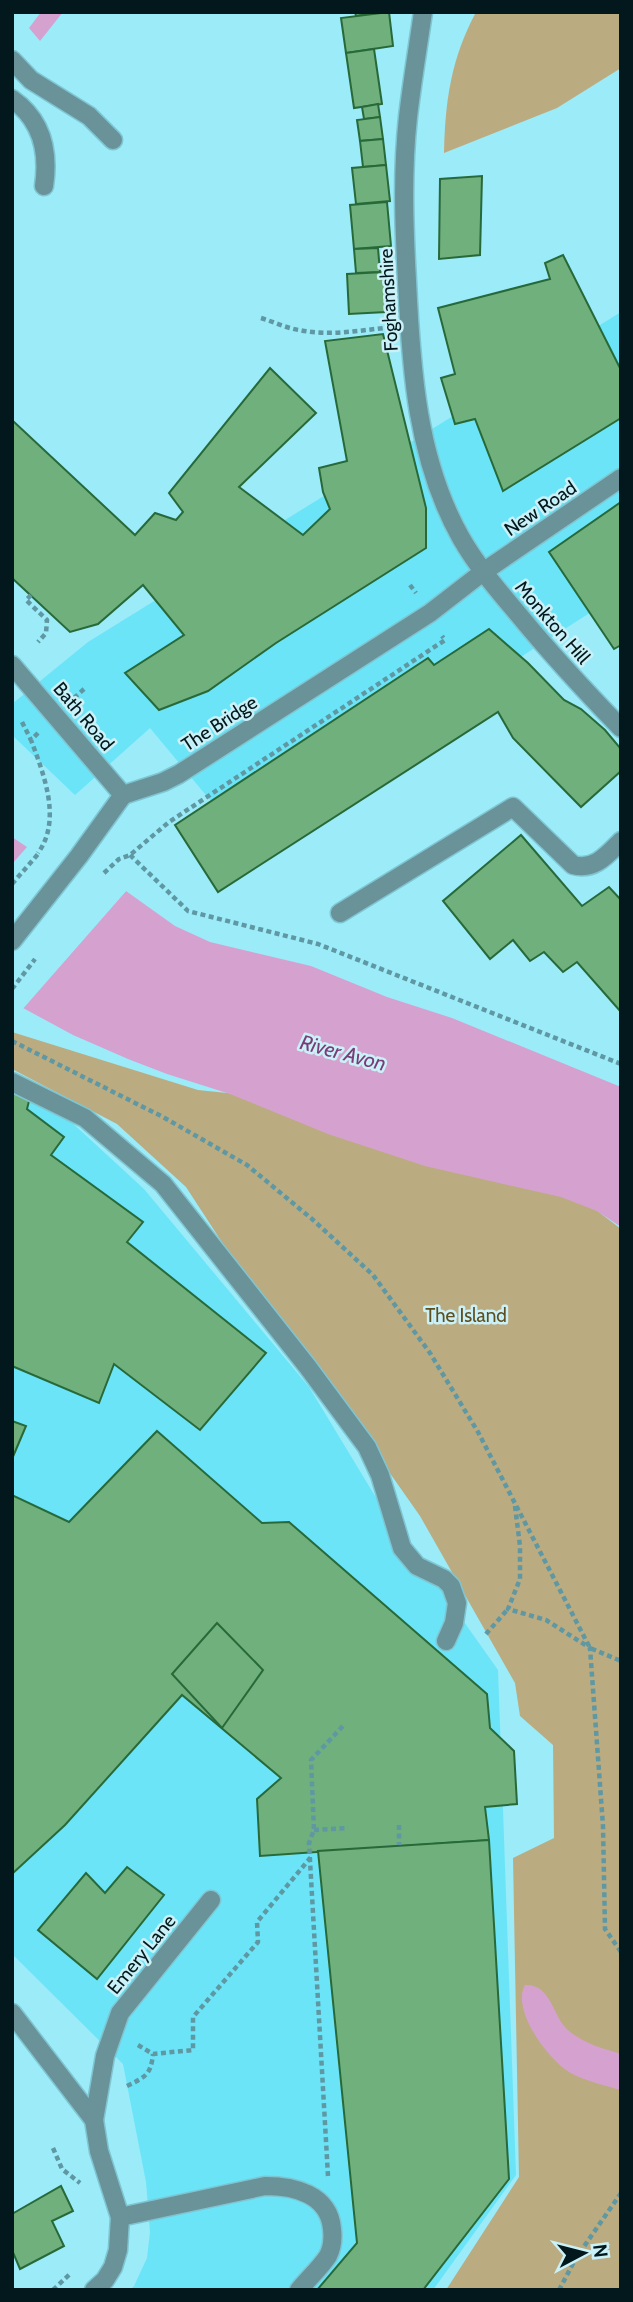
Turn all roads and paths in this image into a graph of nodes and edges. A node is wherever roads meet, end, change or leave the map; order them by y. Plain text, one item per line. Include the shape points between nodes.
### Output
1 (423, 12) edge
2 (12, 60) edge
3 (12, 99) edge
4 (113, 140) dead end
5 (44, 186) dead end
6 (261, 318) dead end
7 (392, 328) dead end
8 (621, 478) edge
9 (483, 572) junction
10 (31, 595) dead end
11 (38, 642) dead end
12 (12, 664) edge
13 (621, 728) edge
14 (123, 795) junction
15 (49, 834) dead end
16 (621, 841) edge
17 (38, 853) dead end
18 (102, 874) dead end
19 (340, 913) dead end
20 (12, 942) edge
21 (12, 1041) edge
22 (621, 1064) edge
23 (12, 1082) edge
24 (514, 1502) junction
25 (508, 1609) junction
26 (486, 1634) dead end
27 (446, 1641) dead end
28 (590, 1648) junction
29 (621, 1661) edge
30 (343, 1726) dead end
31 (399, 1825) dead end
32 (348, 1828) dead end
33 (314, 1830) junction
34 (399, 1845) dead end
35 (311, 1857) junction
36 (211, 1900) dead end
37 (621, 1952) edge
38 (12, 2014) edge
39 (113, 2031) junction
40 (153, 2054) junction
41 (122, 2095) dead end
42 (94, 2120) junction
43 (53, 2148) dead end
44 (83, 2186) dead end
45 (621, 2193) edge
46 (120, 2217) junction
47 (331, 2220) junction
48 (79, 2265) dead end
49 (54, 2290) edge
50 (94, 2290) edge
51 (299, 2290) edge
52 (559, 2290) edge

1 - 9 street, Foghamshire via 404,182 416,402 446,508
2 - 4 street via 31,80 89,116
3 - 5 street via 43,139
6 - 7 path via 317,333
8 - 9 street, New Road
9 - 13 street, Monkton Hill
9 - 14 street, The Bridge via 430,613 179,774
10 - 11 path via 26,600 47,620 46,633
12 - 14 street, Bath Road
14 - 20 street
15 - 17 path
16 - 19 street via 594,864 573,865 513,807
18 - 22 path via 130,856 185,909 317,944
21 - 24 path via 247,1165 373,1275 430,1353
23 - 27 street via 85,1118 163,1184 307,1366 367,1447 402,1548 417,1566 451,1586 457,1603
24 - 25 path via 520,1579
24 - 28 path
25 - 26 path
25 - 28 path via 546,1620
28 - 29 path
28 - 37 path via 605,1928
30 - 33 path via 310,1760
31 - 34 path
32 - 33 path
33 - 35 path via 309,1843
35 - 40 path via 257,1922 258,1942 193,2017 193,2050
35 - 47 path
36 - 39 street, Emery Lane via 120,2013
38 - 42 street, Emery Lane
39 - 40 path
39 - 42 street, Emery Lane
40 - 41 path via 144,2077 124,2087
42 - 46 street, Emery Lane
43 - 44 path via 62,2169
45 - 52 path
46 - 47 street via 245,2189 287,2186 316,2198
46 - 50 street, Emery Lane via 113,2267
47 - 51 street via 328,2255
48 - 49 path

